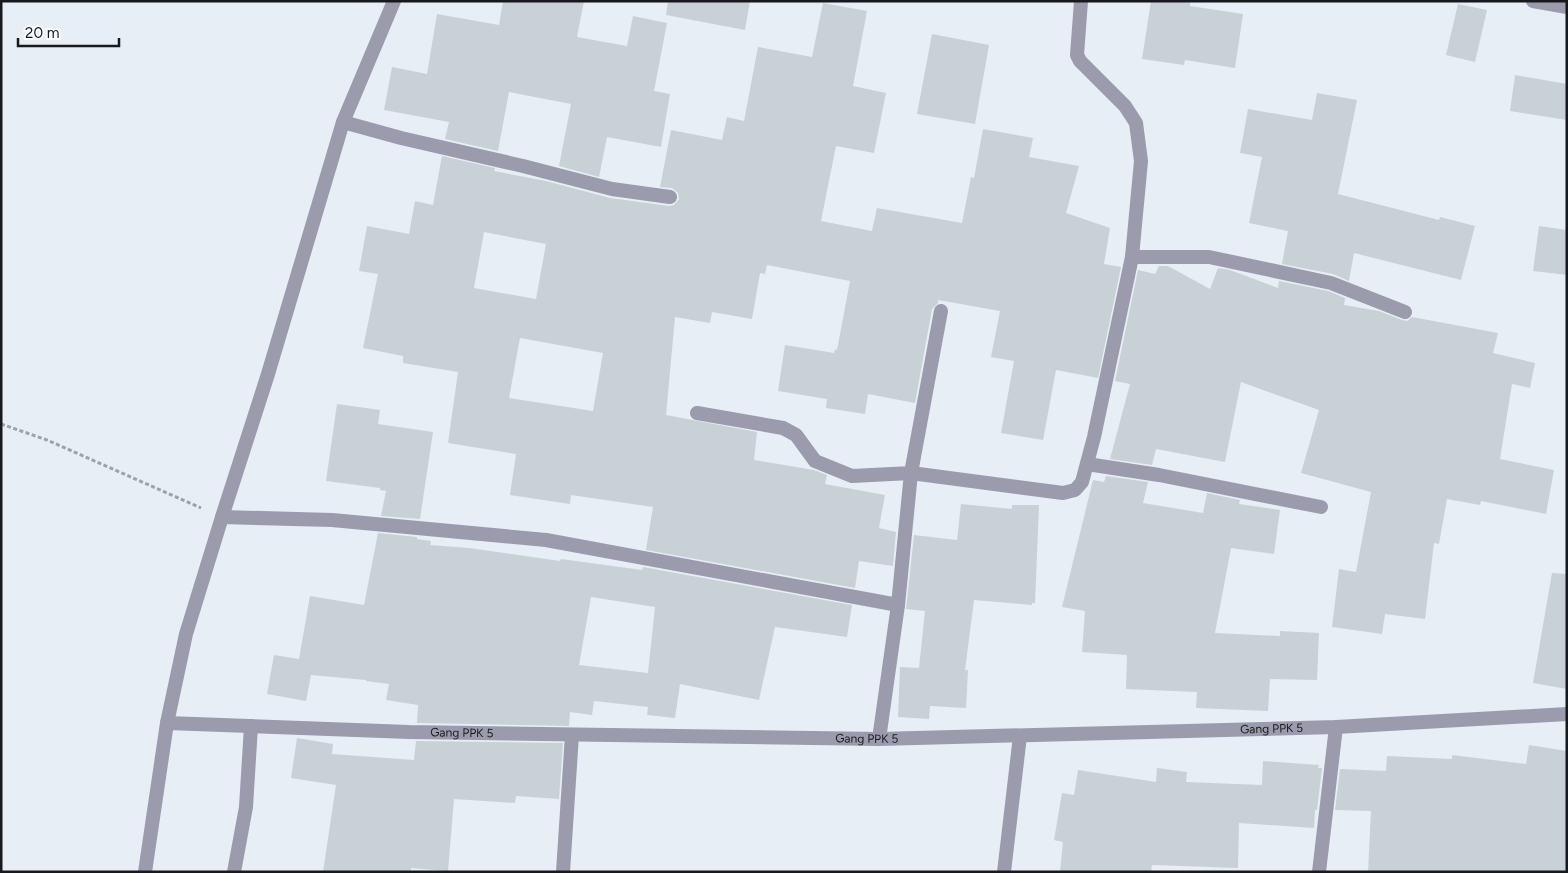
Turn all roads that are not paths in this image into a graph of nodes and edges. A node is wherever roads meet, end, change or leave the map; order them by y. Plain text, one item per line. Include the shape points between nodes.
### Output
1 (394, 1) edge
2 (1081, 1) edge
3 (1533, 1) edge
4 (1567, 7) edge
5 (343, 122) junction
6 (670, 196) dead end
7 (1132, 257) junction
8 (941, 311) dead end
9 (1405, 312) dead end
10 (697, 413) dead end
11 (1087, 464) junction
12 (911, 473) junction
13 (1321, 507) dead end
14 (222, 517) junction
15 (898, 605) junction
16 (1567, 714) edge
17 (167, 724) junction
18 (251, 726) junction
19 (1336, 727) junction
20 (572, 735) junction
21 (1020, 736) junction
22 (879, 740) junction
23 (145, 872) edge
24 (234, 872) edge
25 (562, 872) edge
26 (1004, 872) edge
27 (1319, 872) edge

1 - 5 street
2 - 7 street via 1077,55 1125,106 1136,123 1140,161
3 - 4 street
5 - 6 street via 612,189
5 - 14 street
7 - 9 street via 1209,256 1330,283
7 - 11 street
8 - 12 street
10 - 12 street via 783,428 796,435 815,461 852,476
11 - 12 street via 1082,482 1075,490 1064,493
11 - 13 street
12 - 15 street
14 - 15 street via 332,520 546,540
14 - 17 street via 186,634
15 - 22 street
16 - 19 street, Gang PPK 5
17 - 18 street, Gang PPK 5
17 - 23 street
18 - 20 street, Gang PPK 5
18 - 24 street via 246,807
19 - 21 street, Gang PPK 5
19 - 27 street
20 - 22 street, Gang PPK 5
20 - 25 street
21 - 22 street, Gang PPK 5
21 - 26 street

